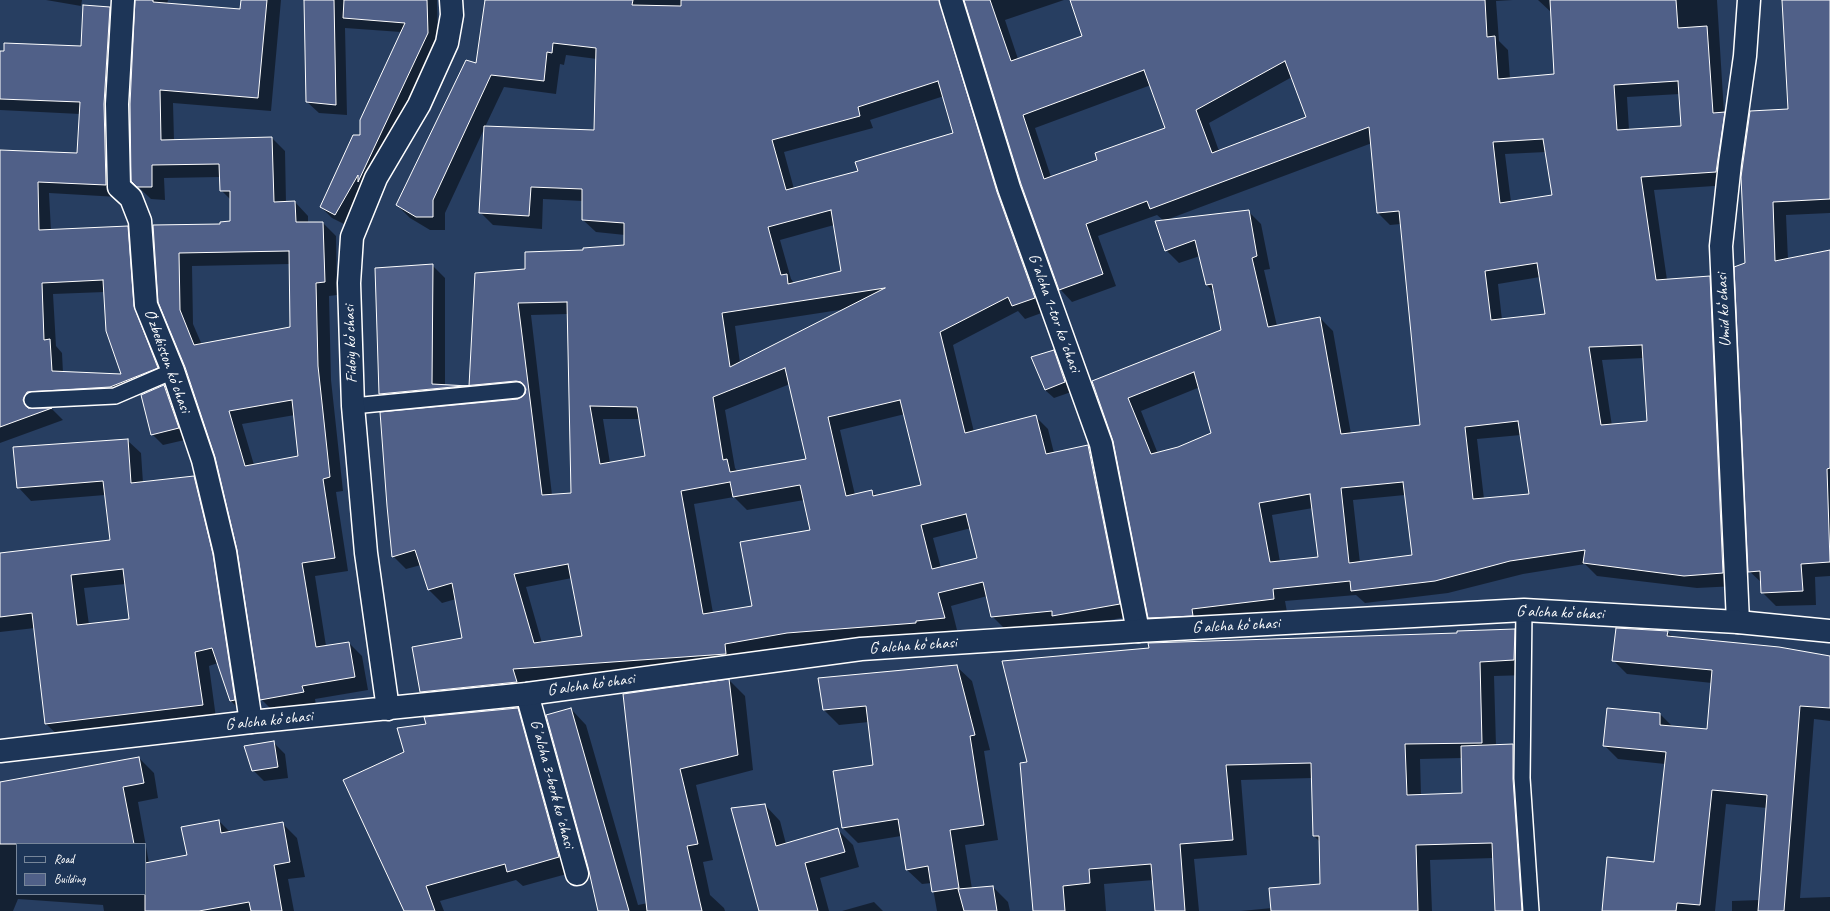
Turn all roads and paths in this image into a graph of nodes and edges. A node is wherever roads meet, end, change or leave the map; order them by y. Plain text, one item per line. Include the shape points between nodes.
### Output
1 (123, 0) edge
2 (451, 0) edge
3 (950, 0) edge
4 (1749, 0) edge
5 (173, 371) junction
6 (517, 390) dead end
7 (32, 400) dead end
8 (353, 406) junction
9 (1524, 610) junction
10 (1738, 622) junction
11 (1138, 631) junction
12 (1830, 632) edge
13 (527, 694) junction
14 (388, 709) junction
15 (251, 722) junction
16 (0, 751) edge
17 (576, 874) dead end
18 (1531, 911) edge

1 - 5 street, Oʻzbekiston koʻchasi via 117,104 119,187 131,198 140,221 146,305
2 - 8 street, Fidoiy koʻchasi via 452,15 447,43 419,105 376,178 352,237 349,283
3 - 11 street, Gʼalcha 1-tor koʼchasi via 1009,188 1101,444
4 - 10 street, Umid koʻchasi via 1745,56 1721,246
5 - 7 lane via 115,396
5 - 15 street, Oʻzbekiston koʻchasi via 203,460 225,552
6 - 8 lane
8 - 14 street, Fidoiy koʻchasi via 366,553
9 - 10 street, Gʻalcha koʻchasi
9 - 11 street, Gʻalcha koʻchasi
9 - 18 lane via 1522,778
10 - 12 street, Gʻalcha koʻchasi
11 - 13 street, Gʻalcha koʻchasi via 861,649
13 - 14 street, Gʻalcha koʻchasi
13 - 17 street, Gʼalcha 3-berk koʼchasi
14 - 15 street, Gʻalcha koʻchasi
15 - 16 street, Gʻalcha koʻchasi

